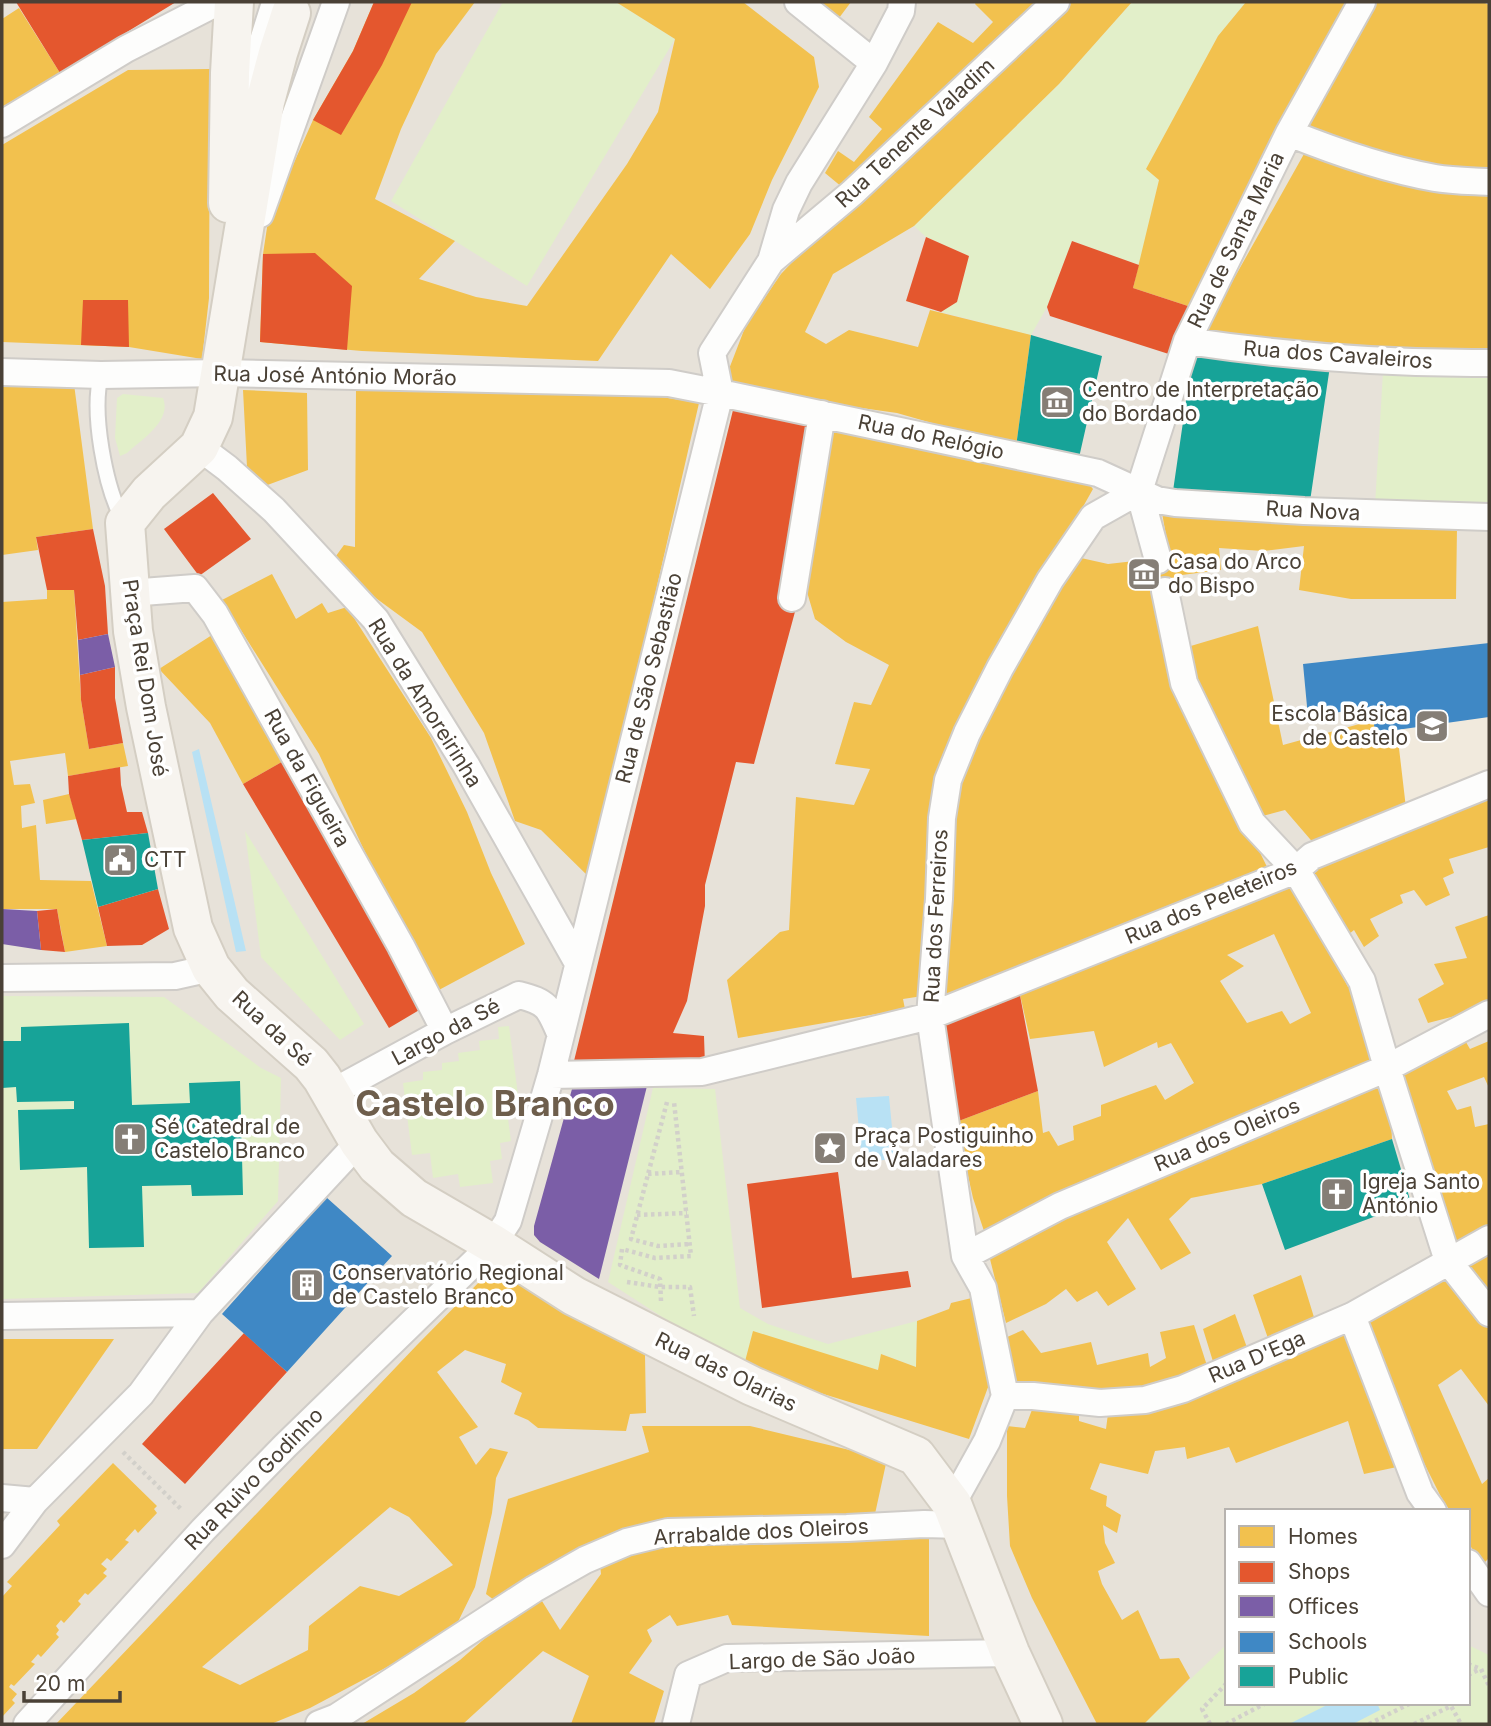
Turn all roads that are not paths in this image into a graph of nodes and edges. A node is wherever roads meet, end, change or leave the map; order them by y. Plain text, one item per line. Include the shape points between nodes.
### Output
1 (218, 2) edge
2 (234, 2) edge
3 (336, 2) edge
4 (798, 2) edge
5 (1056, 2) edge
6 (1362, 2) edge
7 (905, 5) edge
8 (280, 8) edge
9 (874, 63) junction
10 (2, 124) edge
11 (1289, 133) junction
12 (1489, 182) edge
13 (251, 227) junction
14 (771, 261) junction
15 (230, 307) junction
16 (1187, 341) junction
17 (1489, 363) edge
18 (2, 372) edge
19 (221, 373) junction
20 (101, 375) junction
21 (720, 393) junction
22 (822, 414) junction
23 (199, 447) junction
24 (1139, 491) junction
25 (1489, 517) edge
26 (125, 523) junction
27 (1158, 560) dead end
28 (1165, 591) dead end
29 (129, 593) junction
30 (792, 597) dead end
31 (1489, 784) edge
32 (1296, 870) junction
33 (578, 962) junction
34 (211, 968) junction
35 (2, 978) edge
36 (1489, 1014) edge
37 (930, 1016) junction
38 (445, 1031) junction
39 (560, 1033) junction
40 (1388, 1067) junction
41 (551, 1075) junction
42 (331, 1093) junction
43 (359, 1142) junction
44 (1489, 1239) edge
45 (493, 1244) junction
46 (965, 1256) junction
47 (1448, 1261) junction
48 (200, 1313) junction
49 (1489, 1313) edge
50 (2, 1316) edge
51 (1352, 1316) junction
52 (1005, 1396) junction
53 (2, 1498) edge
54 (35, 1501) junction
55 (1432, 1509) edge
56 (956, 1515) junction
57 (2, 1545) edge
58 (1470, 1566) edge
59 (1489, 1593) edge
60 (1010, 1653) junction
61 (27, 1724) edge
62 (319, 1724) edge
63 (676, 1724) edge
64 (1043, 1724) edge

1 - 10 street via 126,49
2 - 15 main road via 227,188
3 - 13 street
4 - 9 street
5 - 14 street, Rua Tenente Valadim via 852,193
6 - 11 street, Rua de Santa Maria
7 - 9 street, Rua de São Sebastião
8 - 13 main road
9 - 14 street, Rua de São Sebastião via 799,183
11 - 12 street via 1390,167 1437,178
11 - 16 street, Rua de Santa Maria
13 - 15 main road
14 - 21 street, Rua de São Sebastião via 712,353
15 - 19 main road
16 - 17 street, Rua dos Cavaleiros via 1334,359
16 - 24 street, Rua de Santa Maria
18 - 20 street, Rua José António Morão
19 - 20 street, Rua José António Morão
19 - 21 street, Rua José António Morão via 669,383
19 - 23 main road via 213,417
20 - 26 lane via 98,414 108,482
21 - 22 street, Rua do Relógio
21 - 33 street, Rua de São Sebastião
22 - 24 street, Rua do Relógio via 1098,473
22 - 30 street
23 - 26 main road via 149,493
23 - 33 street, Rua da Amoreirinha via 274,510 376,620 466,765
24 - 25 street, Rua Nova via 1175,503
24 - 27 street
24 - 37 street, Rua dos Ferreiros via 1093,517 1050,580 1000,668 948,780
26 - 29 main road, Praça Rei Dom José
28 - 32 street via 1184,683 1213,747 1252,823
29 - 34 main road, Praça Rei Dom José via 146,707 186,901
29 - 38 street, Rua da Figueira via 195,588 215,614
31 - 32 street, Rua dos Peleteiros via 1312,856
32 - 37 street, Rua dos Peleteiros
32 - 40 street via 1363,981
33 - 39 street, Rua de São Sebastião
34 - 35 street via 175,976
34 - 42 main road, Rua da Sé via 232,994 311,1064
36 - 40 street, Rua dos Oleiros
37 - 41 street, Rua dos Peleteiros via 702,1072
37 - 46 street, Rua dos Ferreiros
38 - 39 street, Largo da Sé via 519,995 550,1009
38 - 42 street, Largo da Sé
39 - 41 street
40 - 46 street, Rua dos Oleiros via 1060,1206
40 - 47 street
41 - 45 street via 508,1221
42 - 43 main road
43 - 45 main road via 377,1166 414,1198
43 - 48 street
44 - 47 street, Rua D'Ega
45 - 56 main road, Rua das Olarias via 574,1296 708,1365 916,1456
45 - 61 street, Rua Ruivo Godinho via 203,1530
46 - 52 street, Rua dos Ferreiros via 983,1288
47 - 49 street
47 - 51 street, Rua D'Ega
48 - 50 street
48 - 54 street via 141,1394
51 - 52 street, Rua D'Ega via 1183,1389 1145,1400 1100,1403
51 - 55 street via 1420,1493
52 - 56 street
53 - 54 street
54 - 57 street
56 - 60 main road, Rua das Olarias
56 - 62 street, Arrabalde dos Oleiros via 924,1524 668,1532 627,1542 534,1589 337,1717
58 - 59 street
60 - 63 street, Largo de São João via 727,1658 688,1675
60 - 64 main road, Rua das Olarias

